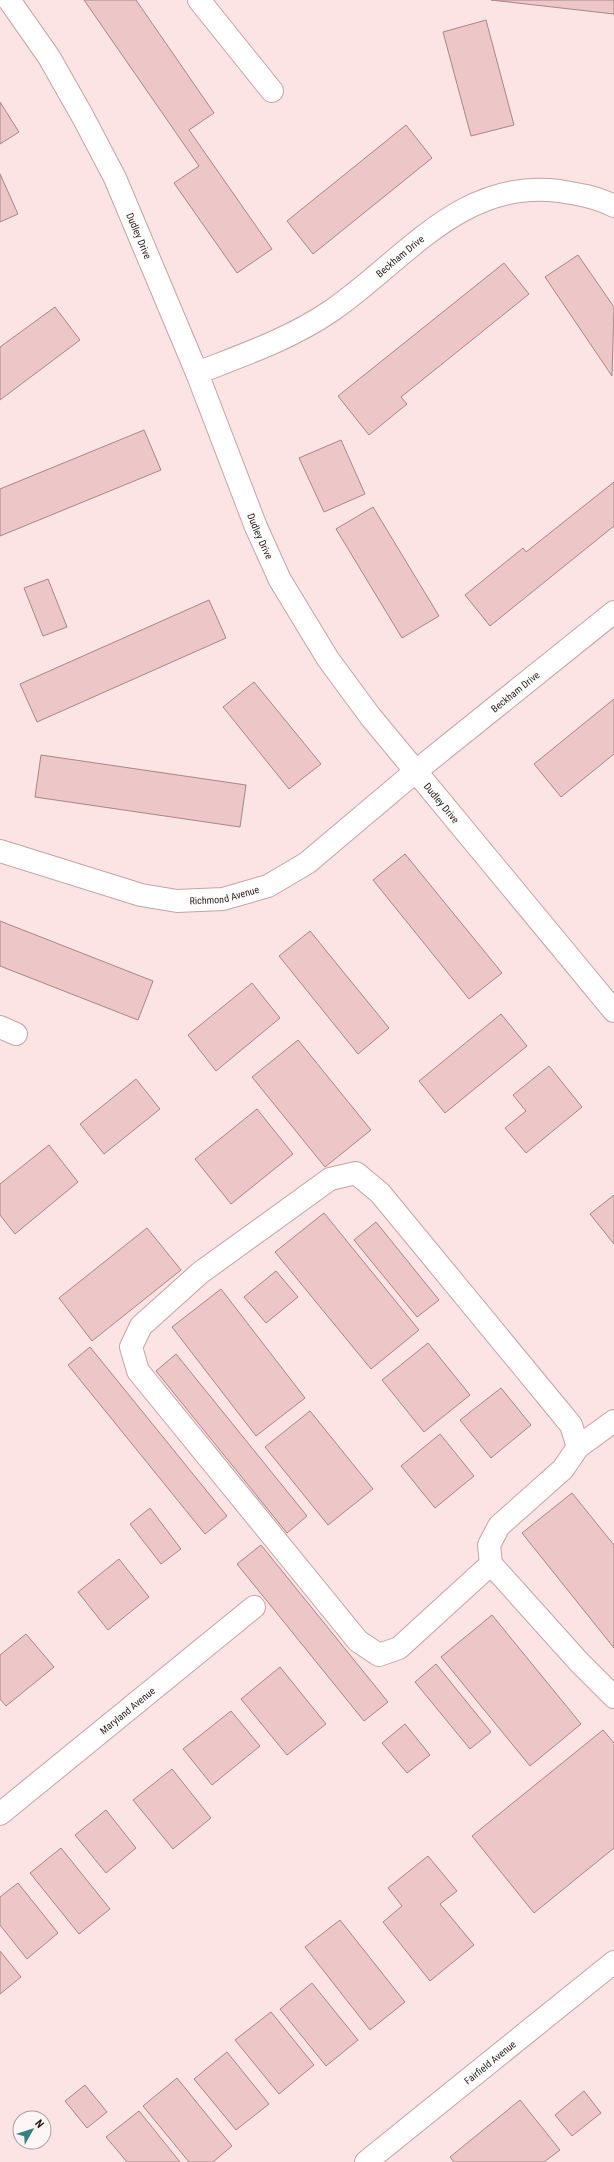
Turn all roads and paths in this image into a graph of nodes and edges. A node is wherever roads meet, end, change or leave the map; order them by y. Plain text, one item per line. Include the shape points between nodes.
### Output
1 (9, 0) edge
2 (199, 0) edge
3 (272, 91) dead end
4 (614, 206) edge
5 (197, 373) junction
6 (614, 612) edge
7 (416, 771) junction
8 (0, 851) edge
9 (614, 1011) edge
10 (614, 1421) edge
11 (578, 1447) junction
12 (492, 1564) junction
13 (254, 1607) dead end
14 (614, 1697) edge
15 (0, 1814) edge
16 (614, 1962) edge
17 (366, 2162) edge

1 - 5 street, Dudley Drive via 84,116 115,178
2 - 3 street
4 - 5 street, Beckham Drive via 585,195 549,190 513,191 481,200 449,218 349,298 314,322 282,339
5 - 7 street, Dudley Drive via 256,527 280,580 345,683
6 - 7 street, Beckham Drive
7 - 8 street, Richmond Avenue via 307,863 268,886 223,899 178,901 141,895
7 - 9 street, Dudley Drive
10 - 11 street
11 - 12 street via 563,1469 499,1526 489,1545
11 - 12 street via 571,1425 380,1193 356,1174 330,1179 200,1273 141,1326 131,1347 138,1371 358,1641 379,1655 399,1648
12 - 14 street via 579,1662
13 - 15 street, Maryland Avenue
16 - 17 street, Fairfield Avenue

